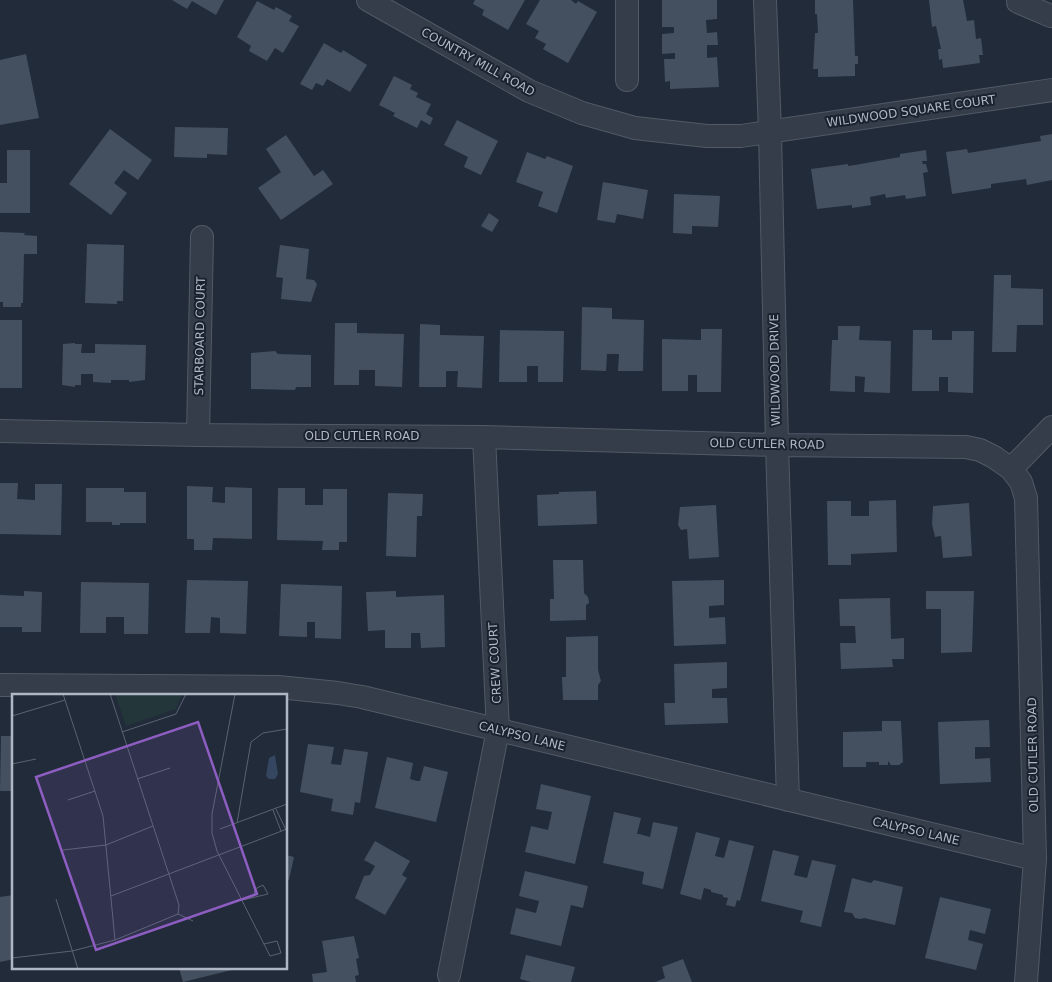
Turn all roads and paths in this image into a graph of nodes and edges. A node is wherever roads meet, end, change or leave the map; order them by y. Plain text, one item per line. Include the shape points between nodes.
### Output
1 (368, 0) edge
2 (627, 0) edge
3 (765, 0) edge
4 (1018, 0) edge
5 (1052, 20) edge
6 (627, 80) dead end
7 (1052, 90) edge
8 (770, 132) junction
9 (202, 237) dead end
10 (1052, 427) edge
11 (0, 431) edge
12 (198, 435) junction
13 (484, 437) junction
14 (777, 445) junction
15 (1011, 470) junction
16 (0, 684) edge
17 (186, 691) edge
18 (498, 730) junction
19 (788, 800) junction
20 (1035, 859) junction
21 (449, 975) dead end
22 (1026, 982) edge

1 - 8 street, COUNTRY MILL ROAD via 529,92 582,113 635,128 707,136
2 - 6 street
3 - 8 street, WILDWOOD DRIVE
4 - 5 street
7 - 8 street, WILDWOOD SQUARE COURT
8 - 14 street, WILDWOOD DRIVE
9 - 12 street, STARBOARD COURT
10 - 15 street
11 - 12 street, OLD CUTLER ROAD
12 - 13 street, OLD CUTLER ROAD
13 - 14 street, OLD CUTLER ROAD
13 - 18 street, CREW COURT
14 - 15 street, OLD CUTLER ROAD via 966,447 994,456
14 - 19 street, WILDWOOD DRIVE
15 - 20 street, OLD CUTLER ROAD via 1021,482 1026,498
16 - 17 street, CALYPSO LANE
17 - 18 street, CALYPSO LANE via 278,687 338,693
18 - 19 street, CALYPSO LANE
18 - 21 street, CREW COURT
19 - 20 street, CALYPSO LANE
20 - 22 street, OLD CUTLER ROAD

